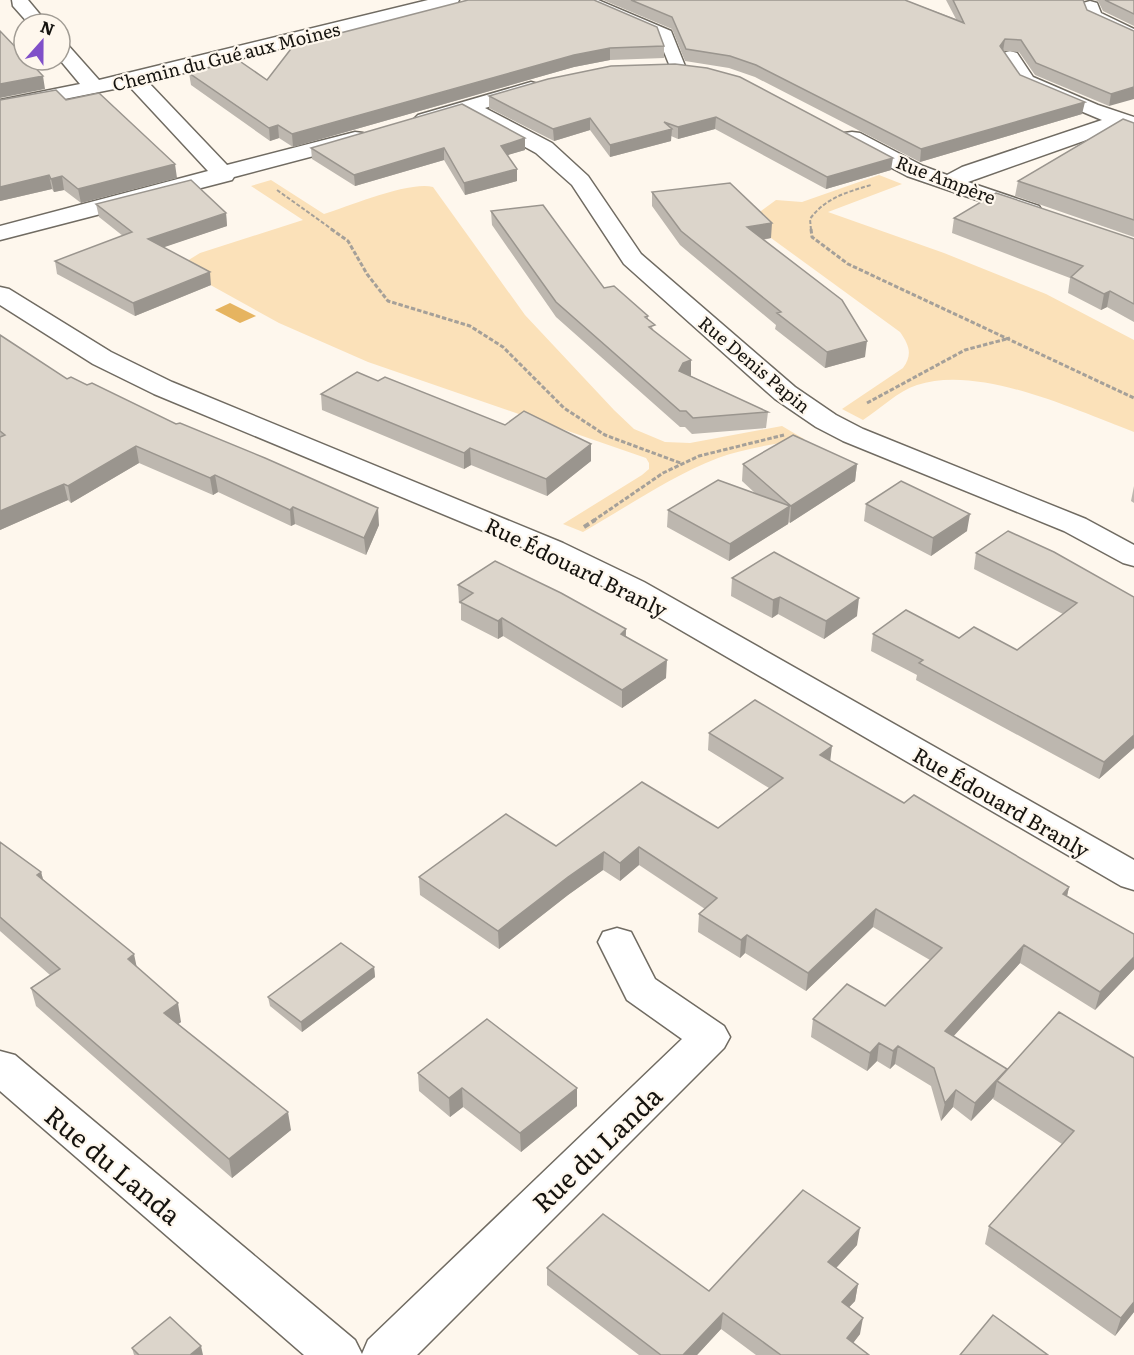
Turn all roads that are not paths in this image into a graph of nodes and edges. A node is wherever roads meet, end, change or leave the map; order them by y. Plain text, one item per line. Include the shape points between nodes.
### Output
1 (450, 0) edge
2 (585, 0) edge
3 (20, 2) dead end
4 (1090, 6) dead end
5 (29, 12) edge
6 (1134, 36) edge
7 (1010, 57) edge
8 (72, 62) edge
9 (676, 67) edge
10 (134, 79) junction
11 (551, 82) edge
12 (94, 87) junction
13 (0, 105) edge
14 (467, 107) junction
15 (1128, 122) edge
16 (410, 123) edge
17 (831, 127) edge
18 (376, 132) edge
19 (225, 175) junction
20 (948, 183) junction
21 (1047, 216) edge
22 (0, 233) edge
23 (0, 294) edge
24 (1134, 557) edge
25 (1134, 877) edge
26 (617, 942) dead end
27 (0, 1067) edge
28 (338, 1355) edge
29 (385, 1355) edge

1 - 10 street, Chemin du Gué aux Moines
2 - 9 lane via 665,34
3 - 5 street
4 - 6 street via 1093,16
7 - 15 street via 1026,81
8 - 12 street
10 - 12 street, Chemin du Gué aux Moines
10 - 19 street
11 - 14 street
12 - 13 street, Chemin du Gué aux Moines
14 - 16 street
14 - 24 street, Rue Denis Papin via 544,148 580,181 632,259 785,393 825,421 1075,525
15 - 20 street via 970,171
17 - 20 street, Rue Ampère via 915,171
18 - 19 street
19 - 22 street
20 - 21 street, Rue Ampère
23 - 25 street, Rue Édouard Branly via 102,358 163,388 552,549 633,589
26 - 29 street, Rue du Landa via 641,988 710,1036
27 - 28 street, Rue du Landa

